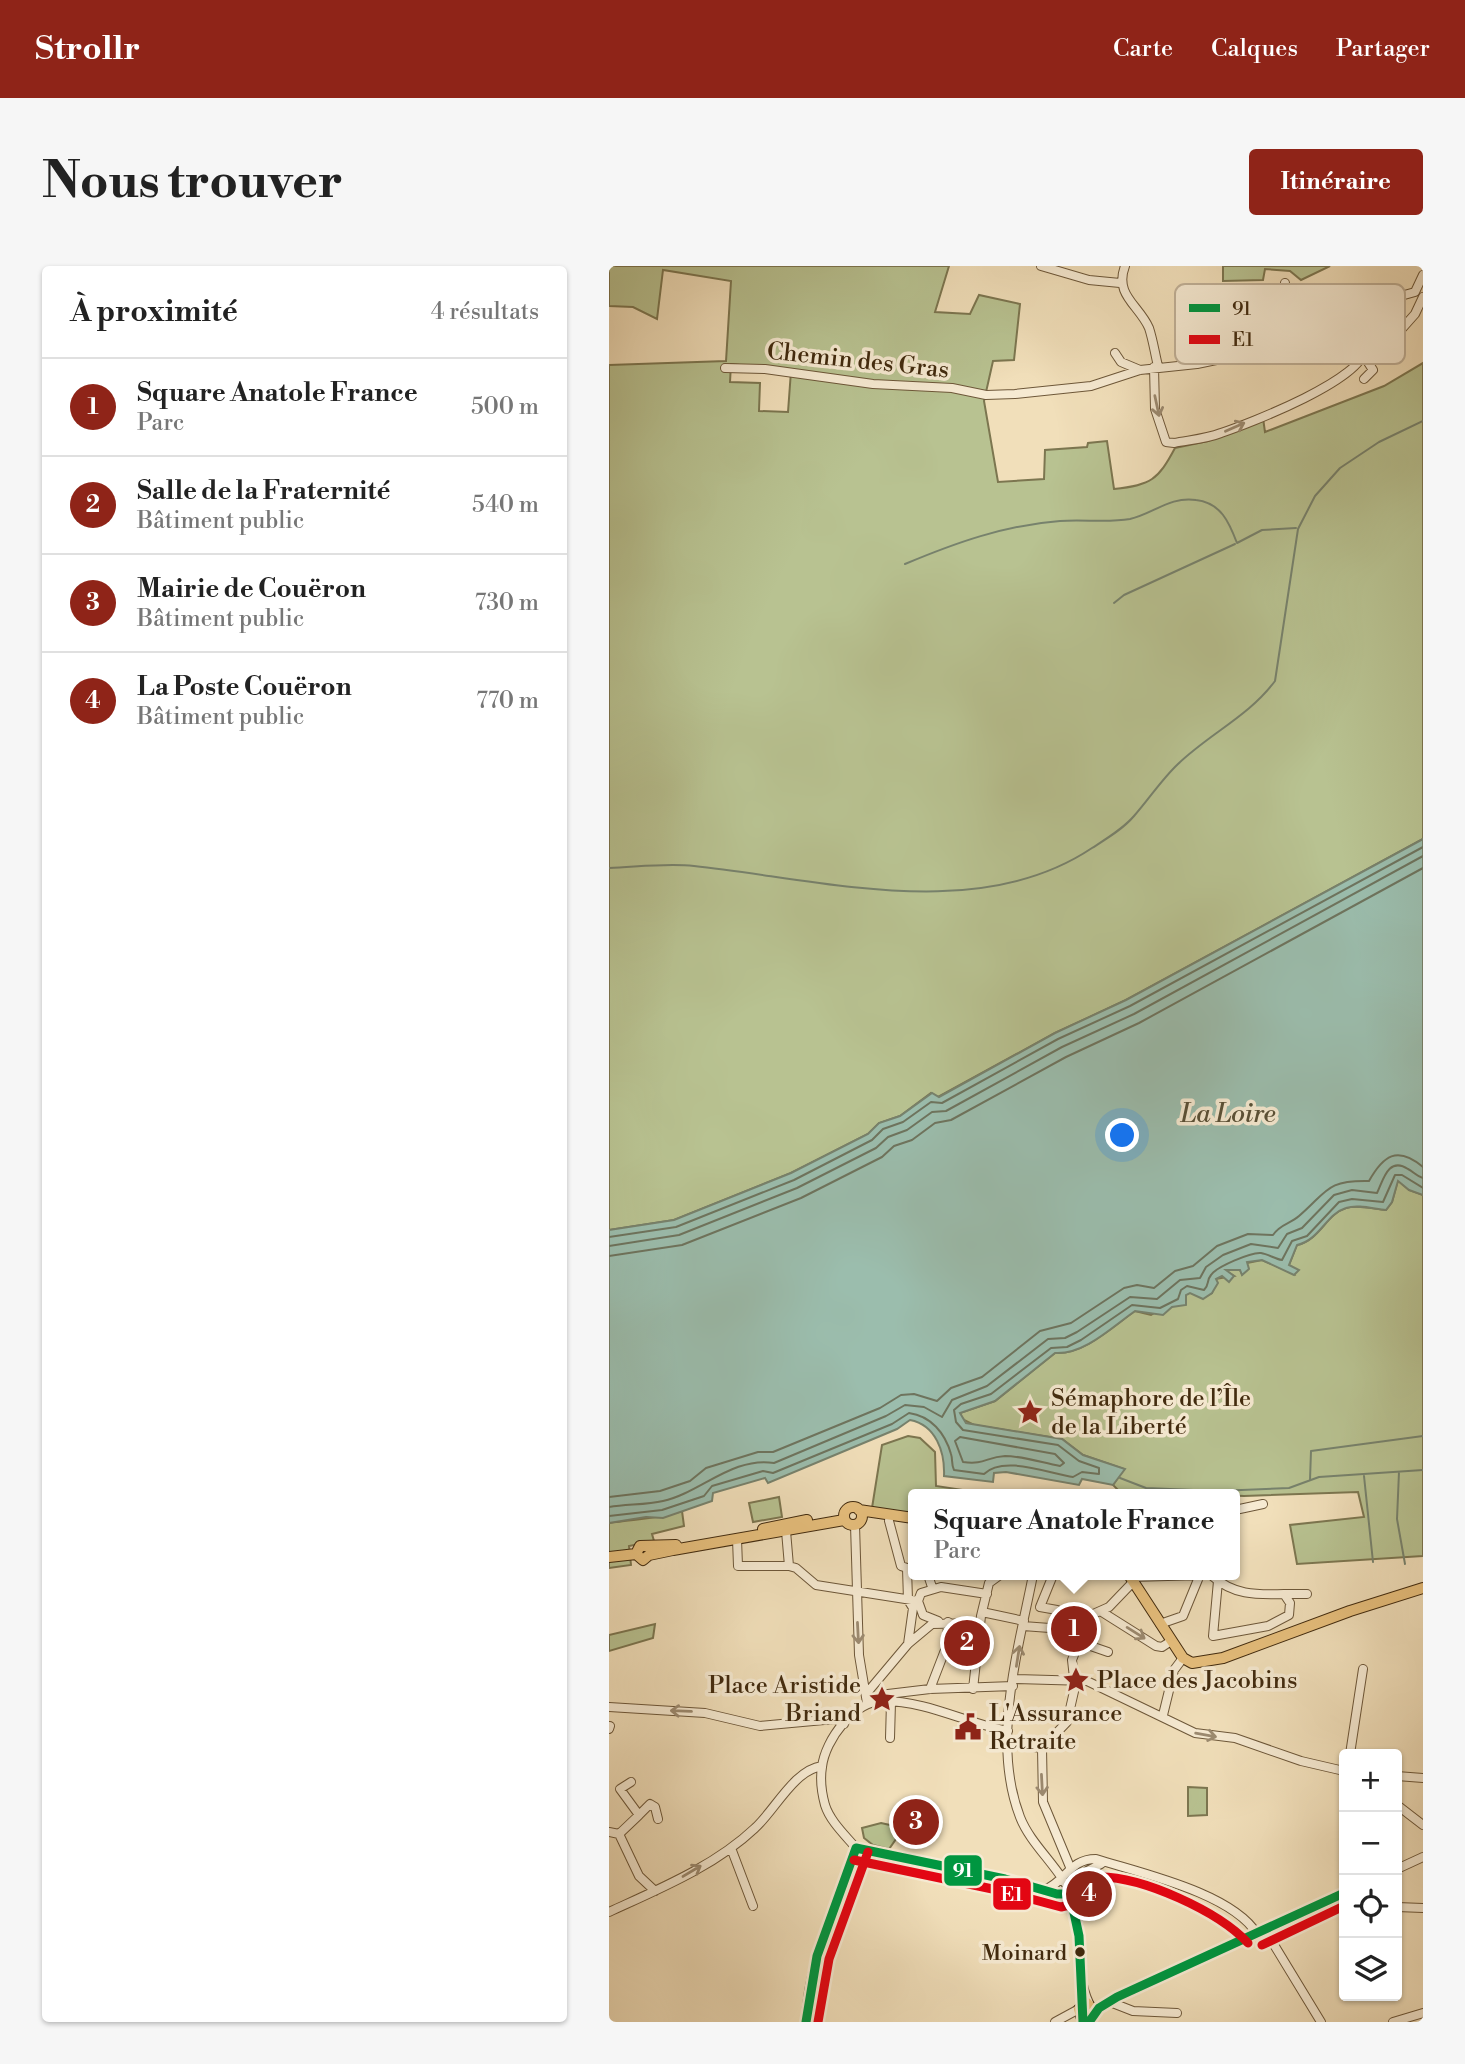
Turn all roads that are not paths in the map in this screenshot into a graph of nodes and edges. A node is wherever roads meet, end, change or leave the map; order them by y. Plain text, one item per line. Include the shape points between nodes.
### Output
1 (1041, 266) edge
2 (1125, 266) edge
3 (1423, 275) edge
4 (1120, 283) junction
5 (1405, 295) edge
6 (1423, 297) edge
7 (1405, 325) edge
8 (1115, 353) dead end
9 (1197, 364) edge
10 (1356, 364) edge
11 (1370, 364) edge
12 (1156, 366) junction
13 (725, 368) dead end
14 (1140, 370) junction
15 (1364, 379) dead end
16 (1263, 1504) dead end
17 (1240, 1509) edge
18 (845, 1516) junction
19 (859, 1518) junction
20 (908, 1518) edge
21 (890, 1521) junction
22 (908, 1523) edge
23 (786, 1531) junction
24 (737, 1539) junction
25 (649, 1552) junction
26 (609, 1557) edge
27 (789, 1566) junction
28 (908, 1568) edge
29 (909, 1580) edge
30 (930, 1580) edge
31 (993, 1580) edge
32 (1032, 1580) edge
33 (1051, 1580) edge
34 (1132, 1580) edge
35 (1134, 1580) edge
36 (1199, 1580) edge
37 (1214, 1580) edge
38 (1217, 1580) edge
39 (932, 1587) junction
40 (1423, 1588) edge
41 (856, 1591) junction
42 (987, 1594) junction
43 (1284, 1594) junction
44 (1307, 1594) dead end
45 (908, 1600) junction
46 (918, 1601) junction
47 (1102, 1612) junction
48 (981, 1617) junction
49 (945, 1622) junction
50 (1023, 1623) junction
51 (1160, 1623) junction
52 (1063, 1629) junction
53 (1171, 1641) junction
54 (908, 1644) junction
55 (1077, 1646) junction
56 (1108, 1653) dead end
57 (1183, 1658) junction
58 (1363, 1669) dead end
59 (1073, 1679) junction
60 (1014, 1683) junction
61 (930, 1689) junction
62 (973, 1689) junction
63 (866, 1699) junction
64 (881, 1701) junction
65 (891, 1702) junction
66 (609, 1707) edge
67 (1163, 1715) junction
68 (845, 1724) junction
69 (1008, 1731) junction
70 (890, 1738) dead end
71 (1008, 1744) junction
72 (1042, 1748) junction
73 (1351, 1749) edge
74 (822, 1766) junction
75 (1339, 1770) edge
76 (1402, 1776) edge
77 (1423, 1778) edge
78 (631, 1782) dead end
79 (1402, 1809) edge
80 (639, 1815) junction
81 (658, 1819) dead end
82 (1423, 1825) edge
83 (609, 1832) edge
84 (619, 1834) junction
85 (731, 1847) junction
86 (856, 1848) junction
87 (1423, 1857) edge
88 (1081, 1861) junction
89 (1113, 1865) junction
90 (1070, 1867) junction
91 (1402, 1867) edge
92 (1087, 1871) junction
93 (1061, 1881) junction
94 (1044, 1890) junction
95 (655, 1891) junction
96 (1070, 1894) junction
97 (1339, 1895) edge
98 (753, 1906) dead end
99 (1402, 1908) edge
100 (1423, 1908) edge
101 (609, 1912) edge
102 (1261, 1932) junction
103 (1114, 2000) junction
104 (1086, 2013) edge
105 (1177, 2013) dead end
106 (1423, 2013) edge
107 (806, 2022) edge
108 (1055, 2022) edge
109 (1065, 2022) edge
110 (1321, 2022) edge
111 (1393, 2022) edge

1 - 4 street via 1089,280
2 - 4 street
3 - 5 street via 1415,292
4 - 12 street via 1148,326
6 - 7 street
8 - 14 street via 1121,362
9 - 12 street, Chemin des Gras
12 -> 10 street via 1155,409 1166,442 1174,443 1223,433 1311,396
11 - 15 street via 1373,370
12 - 14 street, Chemin des Gras
13 - 14 street, Chemin des Gras via 986,395 1091,386
16 - 17 street
18 - 19 main road
18 - 19 main road via 853,1507
18 - 23 main road
18 - 25 main road
19 - 20 main road
19 - 21 main road
19 - 41 street
21 - 22 main road
21 - 28 street via 901,1566
23 - 24 main road
23 - 27 street
24 - 25 main road
24 - 27 street via 739,1566
25 - 26 main road via 639,1547 636,1554
27 - 41 street via 816,1585
29 - 45 street
30 - 39 street
31 - 42 street
32 - 50 street
33 - 52 street via 1040,1607 1070,1616
34 - 47 street
35 - 51 main road
36 - 51 street via 1183,1616
37 - 43 street via 1213,1636 1286,1619 1291,1610
38 - 43 street via 1240,1593
39 - 42 street
39 - 46 street via 921,1593
40 - 57 main road via 1223,1658 1192,1664
41 - 45 street
41 -> 63 street
42 - 48 street
43 - 44 street
45 - 46 street
45 - 54 street via 913,1608
46 - 49 street via 923,1615
47 -> 53 street via 1156,1646
47 - 55 street via 1091,1615
48 - 49 street
48 - 50 street
48 - 62 street
49 - 54 street via 932,1624
49 - 61 street via 947,1645
50 - 52 street
60 -> 50 street
51 - 53 main road
52 - 55 street via 1065,1638
53 - 57 main road
54 - 63 street
55 - 56 street
55 - 59 street
57 - 67 street via 1174,1670
58 - 73 street
59 - 60 street
59 - 67 street via 1090,1682
59 - 72 street via 1067,1721
60 - 62 street
60 - 69 street
61 - 62 street
61 - 64 street via 888,1694
63 - 64 street
63 - 68 street
64 - 65 street
65 - 69 street via 923,1704
65 - 70 street
68 -> 66 street via 835,1720 760,1726 705,1713
67 -> 75 street via 1195,1733 1254,1743
68 - 74 street
69 - 71 street
71 - 72 street
71 - 93 street via 1010,1782 1021,1820
72 -> 90 street via 1043,1802
74 - 85 street via 801,1776 772,1812
74 - 86 street via 829,1815
76 - 77 street
78 - 80 street via 620,1789
79 - 82 street
80 - 81 street via 650,1804
80 - 84 street
83 - 84 street
84 - 95 street via 639,1876
95 -> 85 street
85 - 98 street
86 - 94 street
86 - 107 street via 814,1967
87 - 91 street
88 - 89 street
88 - 90 street
88 - 92 street
89 - 92 street via 1100,1863
89 - 102 street via 1210,1899
90 - 93 street
92 - 96 street
93 - 94 street
93 - 96 street
94 - 96 street
95 - 101 street
96 - 104 street
97 - 102 street
99 - 100 street
102 - 103 street
102 - 110 street
103 - 104 street
103 - 105 street via 1133,2011
104 - 108 street
104 - 109 street
106 - 111 street

